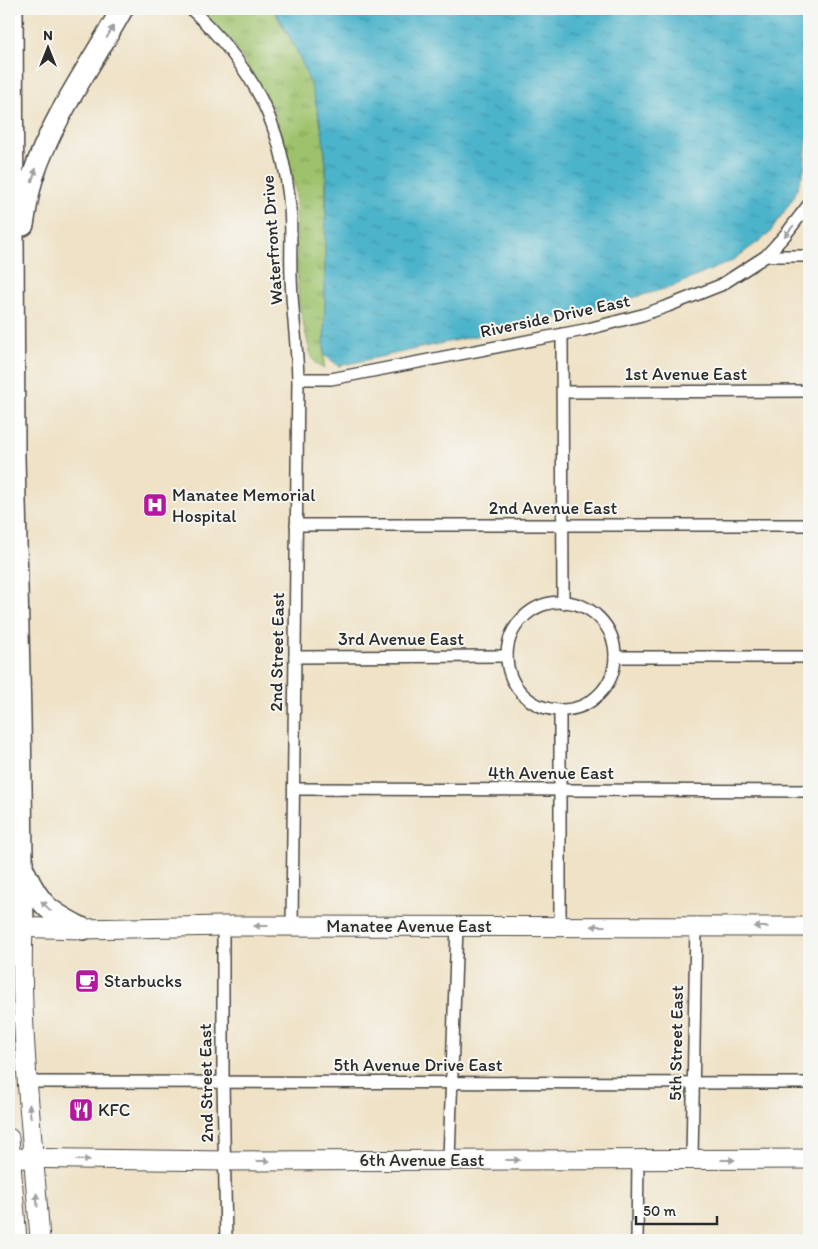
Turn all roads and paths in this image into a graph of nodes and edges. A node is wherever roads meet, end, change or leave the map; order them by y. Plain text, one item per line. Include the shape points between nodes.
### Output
1 (12, 9) edge
2 (122, 9) edge
3 (191, 9) edge
4 (809, 204) edge
5 (766, 256) junction
6 (809, 256) edge
7 (13, 292) junction
8 (562, 334) junction
9 (298, 379) junction
10 (809, 391) edge
11 (563, 392) junction
12 (296, 525) junction
13 (562, 525) junction
14 (809, 525) edge
15 (563, 602) junction
16 (507, 656) junction
17 (295, 657) junction
18 (615, 657) junction
19 (809, 657) edge
20 (560, 710) junction
21 (294, 790) junction
22 (560, 790) junction
23 (809, 791) edge
24 (23, 868) junction
25 (223, 926) junction
26 (292, 926) junction
27 (457, 926) junction
28 (560, 926) junction
29 (696, 926) junction
30 (16, 927) edge
31 (809, 927) edge
32 (83, 929) junction
33 (27, 1082) junction
34 (223, 1082) junction
35 (451, 1083) junction
36 (693, 1083) junction
37 (809, 1083) edge
38 (9, 1138) edge
39 (10, 1158) edge
40 (809, 1159) edge
41 (34, 1160) junction
42 (449, 1160) junction
43 (638, 1160) junction
44 (692, 1160) junction
45 (225, 1161) junction
46 (17, 1240) edge
47 (40, 1240) edge
48 (226, 1240) edge
49 (637, 1240) edge

1 - 7 highway
7 -> 2 highway via 29,192 39,159 61,114
3 - 9 street, Waterfront Drive via 220,37 246,71 260,94 277,139 286,172 290,207
4 -> 5 street, Riverside Drive East
5 - 6 street
5 - 8 street, Riverside Drive East via 721,285 668,306 607,325
7 - 24 highway
8 - 9 street, Riverside Drive East via 331,379
8 - 11 street
9 - 12 street, 2nd Street East
10 - 11 street, 1st Avenue East
11 - 13 street
12 - 13 street, 2nd Avenue East
12 - 17 street, 2nd Street East
13 - 14 street, 2nd Avenue East
13 - 15 street
15 - 16 street via 539,607 523,618 511,638
15 - 18 street via 587,609 600,619 612,637
16 - 17 street, 3rd Avenue East
16 - 20 street via 511,675 520,691 538,704
17 - 21 street, 2nd Street East
18 - 19 street
18 - 20 street via 611,678 599,695 583,705
20 - 22 street
21 - 22 street, 4th Avenue East
21 - 26 street, 2nd Street East
22 - 23 street, 4th Avenue East
22 - 28 street
24 - 30 highway
32 -> 24 highway via 52,913 41,902
26 -> 25 main road, Manatee Avenue East
25 - 32 main road, Manatee Avenue East
25 - 34 street, 2nd Street East
26 - 27 main road, Manatee Avenue East
27 - 28 main road, Manatee Avenue East
27 - 35 street
29 -> 28 main road, Manatee Avenue East
31 -> 29 main road, Manatee Avenue East
29 - 36 street, 5th Street East
30 - 32 main road, Manatee Avenue East
30 - 33 main road
33 - 34 street, 5th Avenue Drive East
41 -> 33 main road
34 - 35 street, 5th Avenue Drive East
34 - 45 street, 2nd Street East
35 - 36 street, 5th Avenue Drive East
35 - 42 street
36 - 37 street, 5th Avenue Drive East
36 - 44 street, 5th Street East
38 - 39 main road
39 - 41 main road, 6th Avenue East
39 - 46 main road
44 -> 40 main road, 6th Avenue East
41 -> 45 main road, 6th Avenue East
47 -> 41 main road
42 -> 43 main road, 6th Avenue East
45 -> 42 main road, 6th Avenue East
43 - 44 main road, 6th Avenue East
43 - 49 street
45 - 48 street, 2nd Street East

